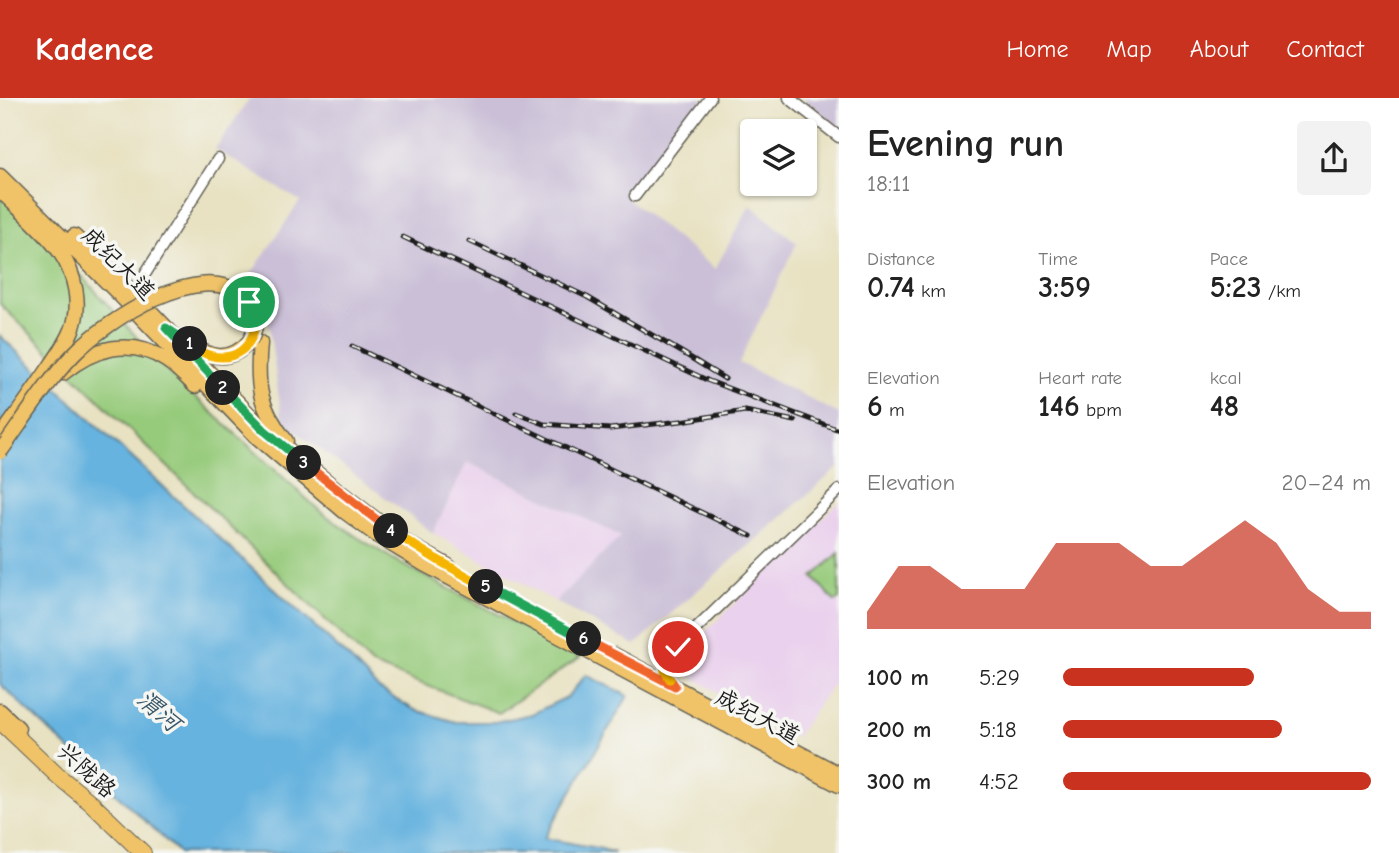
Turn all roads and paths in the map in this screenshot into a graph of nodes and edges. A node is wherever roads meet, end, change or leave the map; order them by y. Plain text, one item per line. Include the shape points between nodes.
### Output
1 (710, 98) edge
2 (789, 98) edge
3 (839, 137) edge
4 (218, 159) dead end
5 (0, 166) edge
6 (0, 176) edge
7 (0, 190) edge
8 (635, 196) dead end
9 (133, 293) junction
10 (166, 328) junction
11 (255, 342) junction
12 (48, 379) junction
13 (0, 438) edge
14 (0, 452) edge
15 (305, 464) junction
16 (839, 490) edge
17 (344, 511) junction
18 (675, 686) junction
19 (0, 710) edge
20 (0, 721) edge
21 (0, 732) edge
22 (839, 774) edge
23 (839, 785) edge
24 (90, 802) junction
25 (130, 853) edge
26 (143, 853) edge

1 - 8 street
2 - 3 street
4 - 9 street
5 - 9 main road, 成纪大道
6 - 17 main road, 成纪大道 via 256,436
7 - 12 main road via 60,252 73,278 73,328
9 - 10 main road, 成纪大道
10 - 11 main road via 210,356 234,354
10 - 15 main road, 成纪大道 via 264,430
11 - 12 main road, bridge via 260,318 257,305 244,289 224,281 182,283 118,313 75,345
11 - 15 main road via 263,404 273,425
12 - 13 main road
12 - 14 main road, bridge
12 - 17 main road, bridge via 92,353 121,347 149,352 176,368 307,490
15 - 18 main road, 成纪大道 via 410,545
16 - 18 street via 664,660
17 - 23 main road, 成纪大道 via 424,564
18 - 22 main road, 成纪大道
19 - 24 main road
20 - 24 highway, 兴陇路
21 - 25 highway, 兴陇路
24 - 26 highway, 兴陇路

